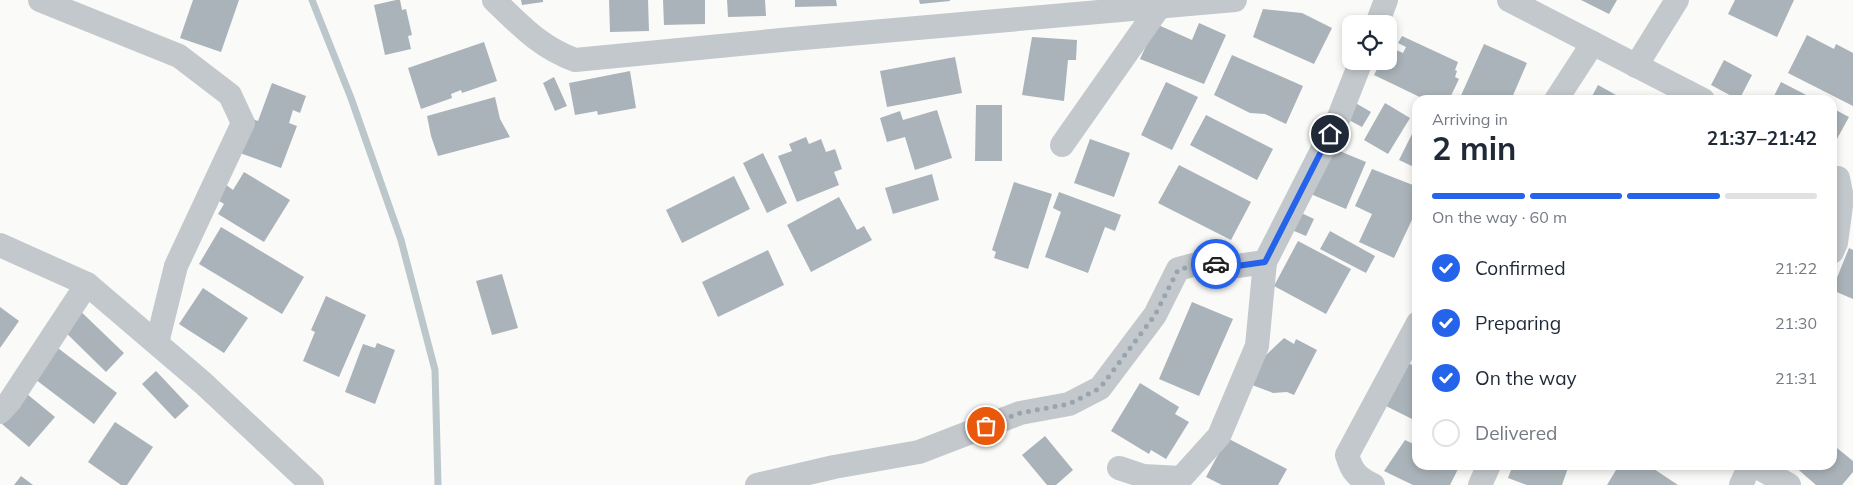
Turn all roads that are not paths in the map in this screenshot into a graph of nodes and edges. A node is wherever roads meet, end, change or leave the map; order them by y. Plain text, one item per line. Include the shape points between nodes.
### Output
1 (40, 0) edge
2 (494, 0) edge
3 (1235, 0) edge
4 (1386, 0) edge
5 (1509, 0) edge
6 (1677, 0) edge
7 (1159, 7) junction
8 (1380, 15) edge
9 (1593, 43) junction
10 (1636, 66) junction
11 (1357, 70) edge
12 (1559, 95) edge
13 (1692, 95) edge
14 (1062, 145) dead end
15 (1841, 177) edge
16 (1837, 236) edge
17 (0, 245) edge
18 (1265, 262) junction
19 (87, 284) junction
20 (1412, 334) edge
21 (157, 343) junction
22 (0, 412) edge
23 (1119, 468) dead end
24 (1487, 470) edge
25 (1749, 470) edge
26 (1761, 470) edge
27 (312, 485) edge
28 (757, 485) edge
29 (1373, 485) edge
30 (1480, 485) edge
31 (1741, 485) edge
32 (1788, 485) edge

1 - 21 street via 179,56 230,95 243,122 176,266
2 - 7 street via 531,35 557,53 575,60
3 - 7 street
4 - 8 street
5 - 9 street
6 - 10 street
7 - 14 street
9 - 10 street
9 - 12 street
10 - 13 street
11 - 18 street via 1339,116
15 - 16 street
17 - 19 street
18 - 23 street via 1257,346 1219,436 1181,478 1143,476
18 - 28 street via 1237,266 1201,263 1178,270 1155,315 1100,388 1069,404 1020,413 919,452 834,466
19 - 21 street
19 - 22 street
20 - 29 street via 1346,454 1350,467
21 - 27 street
24 - 30 street
25 - 31 street
26 - 32 street

